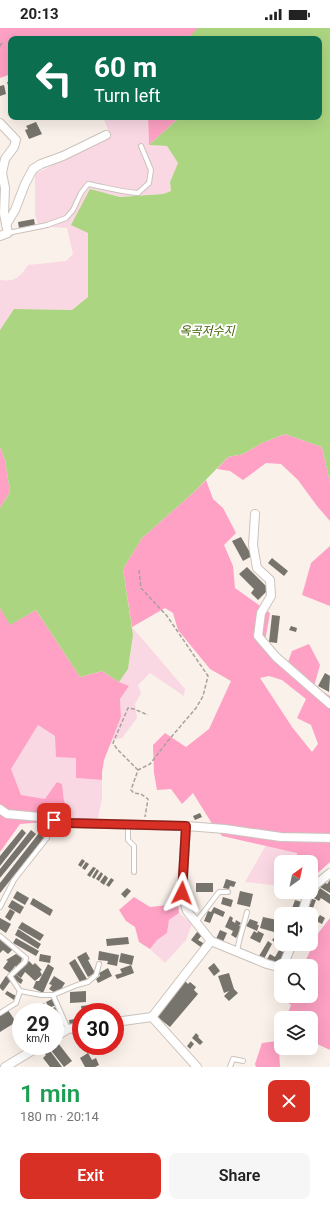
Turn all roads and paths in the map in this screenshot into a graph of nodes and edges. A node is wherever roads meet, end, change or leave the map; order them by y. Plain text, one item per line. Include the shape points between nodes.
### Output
1 (3, 41) dead end
2 (0, 46) edge
3 (0, 123) edge
4 (106, 135) dead end
5 (141, 146) dead end
6 (5, 231) edge
7 (255, 514) dead end
8 (139, 570) dead end
9 (330, 704) edge
10 (148, 715) dead end
11 (138, 770) junction
12 (0, 809) edge
13 (128, 824) junction
14 (143, 825) junction
15 (186, 826) junction
16 (47, 838) dead end
17 (330, 838) edge
18 (134, 872) dead end
19 (330, 873) edge
20 (318, 883) edge
21 (228, 892) dead end
22 (0, 907) edge
23 (247, 912) dead end
24 (195, 922) junction
25 (0, 936) edge
26 (211, 941) junction
27 (237, 952) junction
28 (99, 964) dead end
29 (274, 965) edge
30 (20, 990) junction
31 (53, 995) junction
32 (0, 1013) edge
33 (152, 1017) junction
34 (124, 1021) edge
35 (72, 1028) edge
36 (68, 1029) junction
37 (64, 1031) edge
38 (25, 1055) edge
39 (0, 1061) edge
40 (243, 1061) dead end
41 (4, 1067) edge
42 (197, 1067) edge
43 (230, 1067) edge

1 - 2 path
3 - 6 street via 16,140 5,159 2,173 5,188
4 - 6 street via 33,169
5 - 6 lane via 151,170 149,183 138,193 126,193 88,184 66,218 47,225
7 - 9 street via 253,545 257,568 270,580 271,596 261,613 258,636 282,662
8 - 11 path via 141,588 167,616 208,676 203,696 196,708 150,764
10 - 11 path via 128,708 114,743
11 - 14 path via 131,790 148,800
12 - 13 street via 7,814 68,823
13 - 14 street
13 - 18 lane via 128,840 134,846
14 - 15 street
15 - 17 street via 225,828 281,837
15 - 24 street via 182,893 187,911
16 - 22 lane via 14,880
19 - 20 street
21 - 24 lane via 219,892
23 - 27 lane
24 - 26 street
25 - 30 lane via 26,958 10,976
26 - 27 street
26 - 33 street
27 - 29 street
28 - 31 lane via 96,976 88,982
30 - 31 lane
30 - 32 lane via 16,1003
31 - 36 lane
33 - 34 street
33 - 42 street
35 - 36 street
36 - 37 street
38 - 41 street
39 - 41 street
40 - 43 lane via 233,1059

